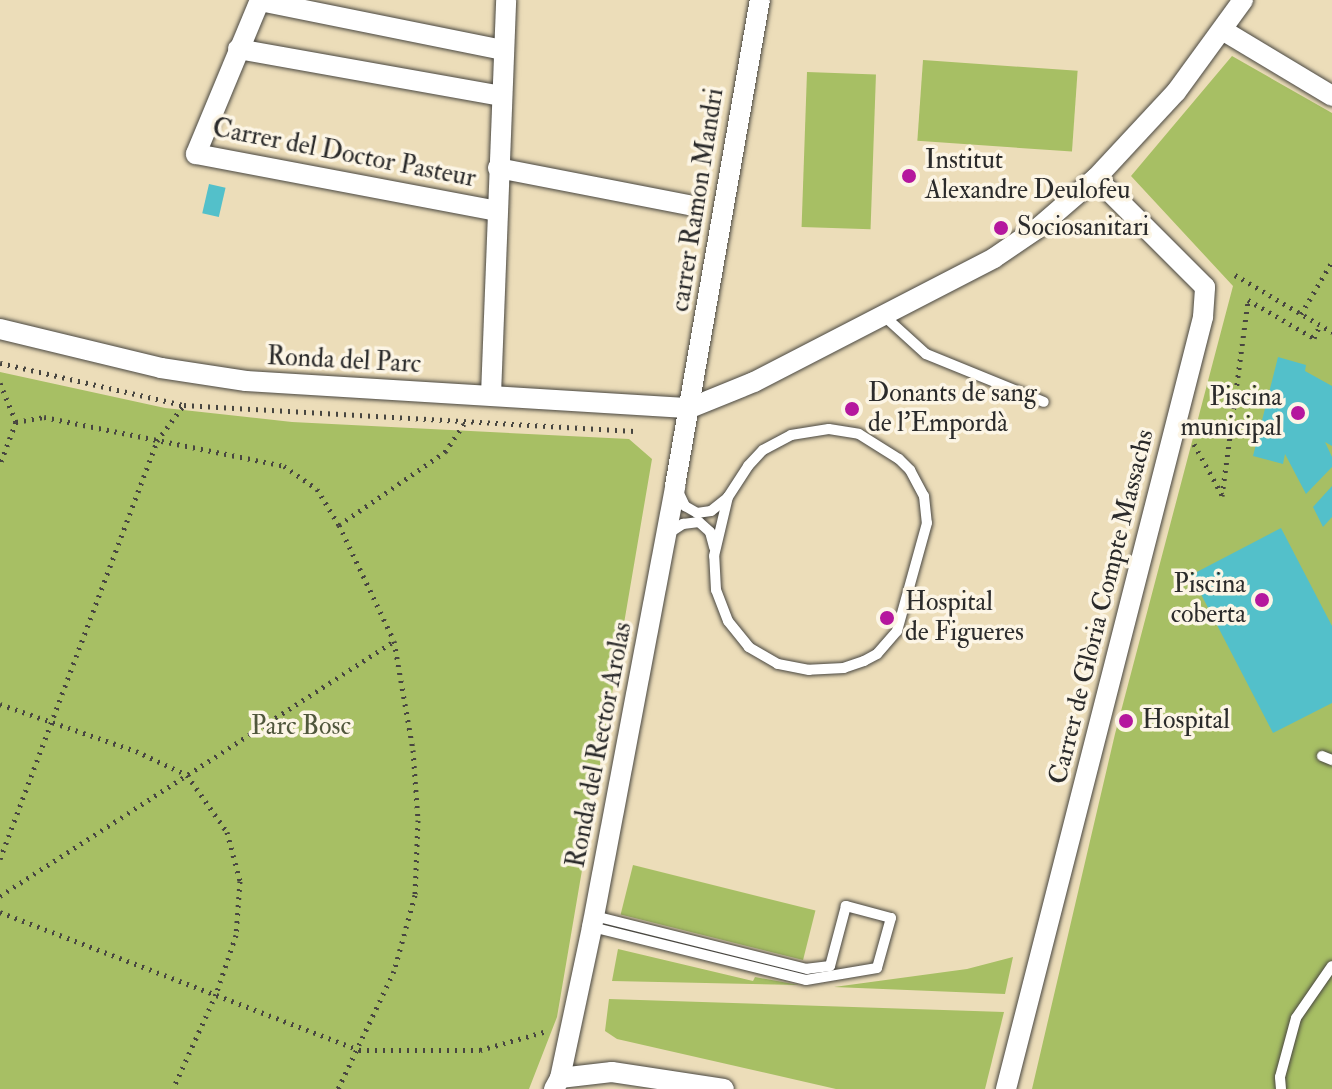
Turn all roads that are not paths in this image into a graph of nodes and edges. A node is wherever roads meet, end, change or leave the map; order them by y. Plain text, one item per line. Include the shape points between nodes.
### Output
1 (260, 0) edge
2 (506, 0) edge
3 (760, 0) edge
4 (1243, 0) edge
5 (1224, 31) junction
6 (238, 49) junction
7 (504, 50) junction
8 (501, 96) junction
9 (1332, 96) edge
10 (498, 168) junction
11 (1096, 178) junction
12 (688, 205) dead end
13 (497, 211) junction
14 (883, 315) junction
15 (0, 329) edge
16 (491, 395) junction
17 (1044, 402) dead end
18 (690, 408) junction
19 (675, 486) junction
20 (728, 497) junction
21 (665, 537) junction
22 (715, 552) junction
23 (593, 921) junction
24 (1332, 966) edge
25 (557, 1084) edge
26 (724, 1089) edge
27 (1006, 1089) edge
28 (1281, 1089) edge

1 - 6 street, Carrer del Doctor Pasteur
1 - 7 street, Carrer del Doctor Pasteur
2 - 7 street, Carrer del Doctor Pasteur
3 - 18 street, carrer Ramon Mandri
4 - 5 street
5 - 9 street
5 - 11 street
6 - 8 street
6 - 13 street, Carrer del Doctor Pasteur via 196,154
7 - 8 street, Carrer del Doctor Pasteur
8 - 10 street, Carrer del Doctor Pasteur
10 - 12 street, Carrer del Doctor Pasteur
10 - 13 street, Carrer del Doctor Pasteur
11 - 14 street via 994,258
11 - 27 street, Carrer de Glòria Compte Massachs via 1205,287 1203,317
13 - 16 street, Carrer del Doctor Pasteur
14 - 17 lane via 926,354
14 - 18 street via 754,382
15 - 16 street, Ronda del Parc via 161,368 246,381
16 - 18 street, Ronda del Parc
18 - 19 street, Ronda del Rector Arolas
19 - 20 lane via 685,506 697,513 711,511
19 - 21 street, Ronda del Rector Arolas
20 - 22 lane
20 - 22 lane via 763,450 806,432 842,430 877,444 910,470 924,496 927,523 897,631 877,654 844,668 809,670 778,664 749,647 728,621 716,590
21 - 22 lane via 683,524 699,522 710,532
21 - 23 street, Ronda del Rector Arolas
23 - 23 lane via 806,980 877,968 891,918 846,906 830,966 807,969
23 - 25 street, Ronda del Rector Arolas
24 - 28 lane via 1296,1018
25 - 26 street via 612,1072

